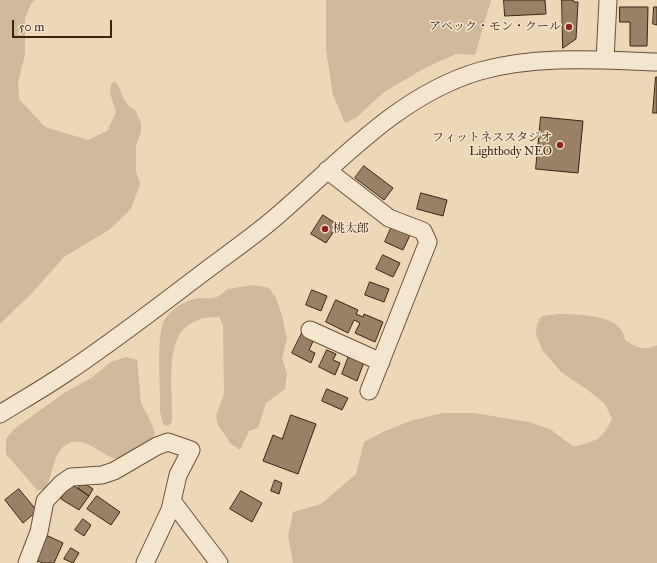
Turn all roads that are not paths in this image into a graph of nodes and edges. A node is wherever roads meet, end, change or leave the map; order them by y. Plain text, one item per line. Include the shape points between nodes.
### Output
1 (608, 0) edge
2 (605, 60) junction
3 (657, 62) edge
4 (327, 170) junction
5 (310, 330) dead end
6 (380, 362) junction
7 (369, 391) dead end
8 (0, 414) edge
9 (172, 501) junction
10 (27, 563) edge
11 (145, 563) edge
12 (219, 563) edge

1 - 2 street
2 - 3 street
2 - 4 street via 546,60 479,71 439,87 382,123
4 - 6 street via 389,218 423,231 428,242
4 - 8 street via 276,217 169,298 64,375
5 - 6 street
6 - 7 street
9 - 10 street via 182,465 191,450 168,442 114,471 96,476 71,477 45,501 39,532
9 - 11 street
9 - 12 street

